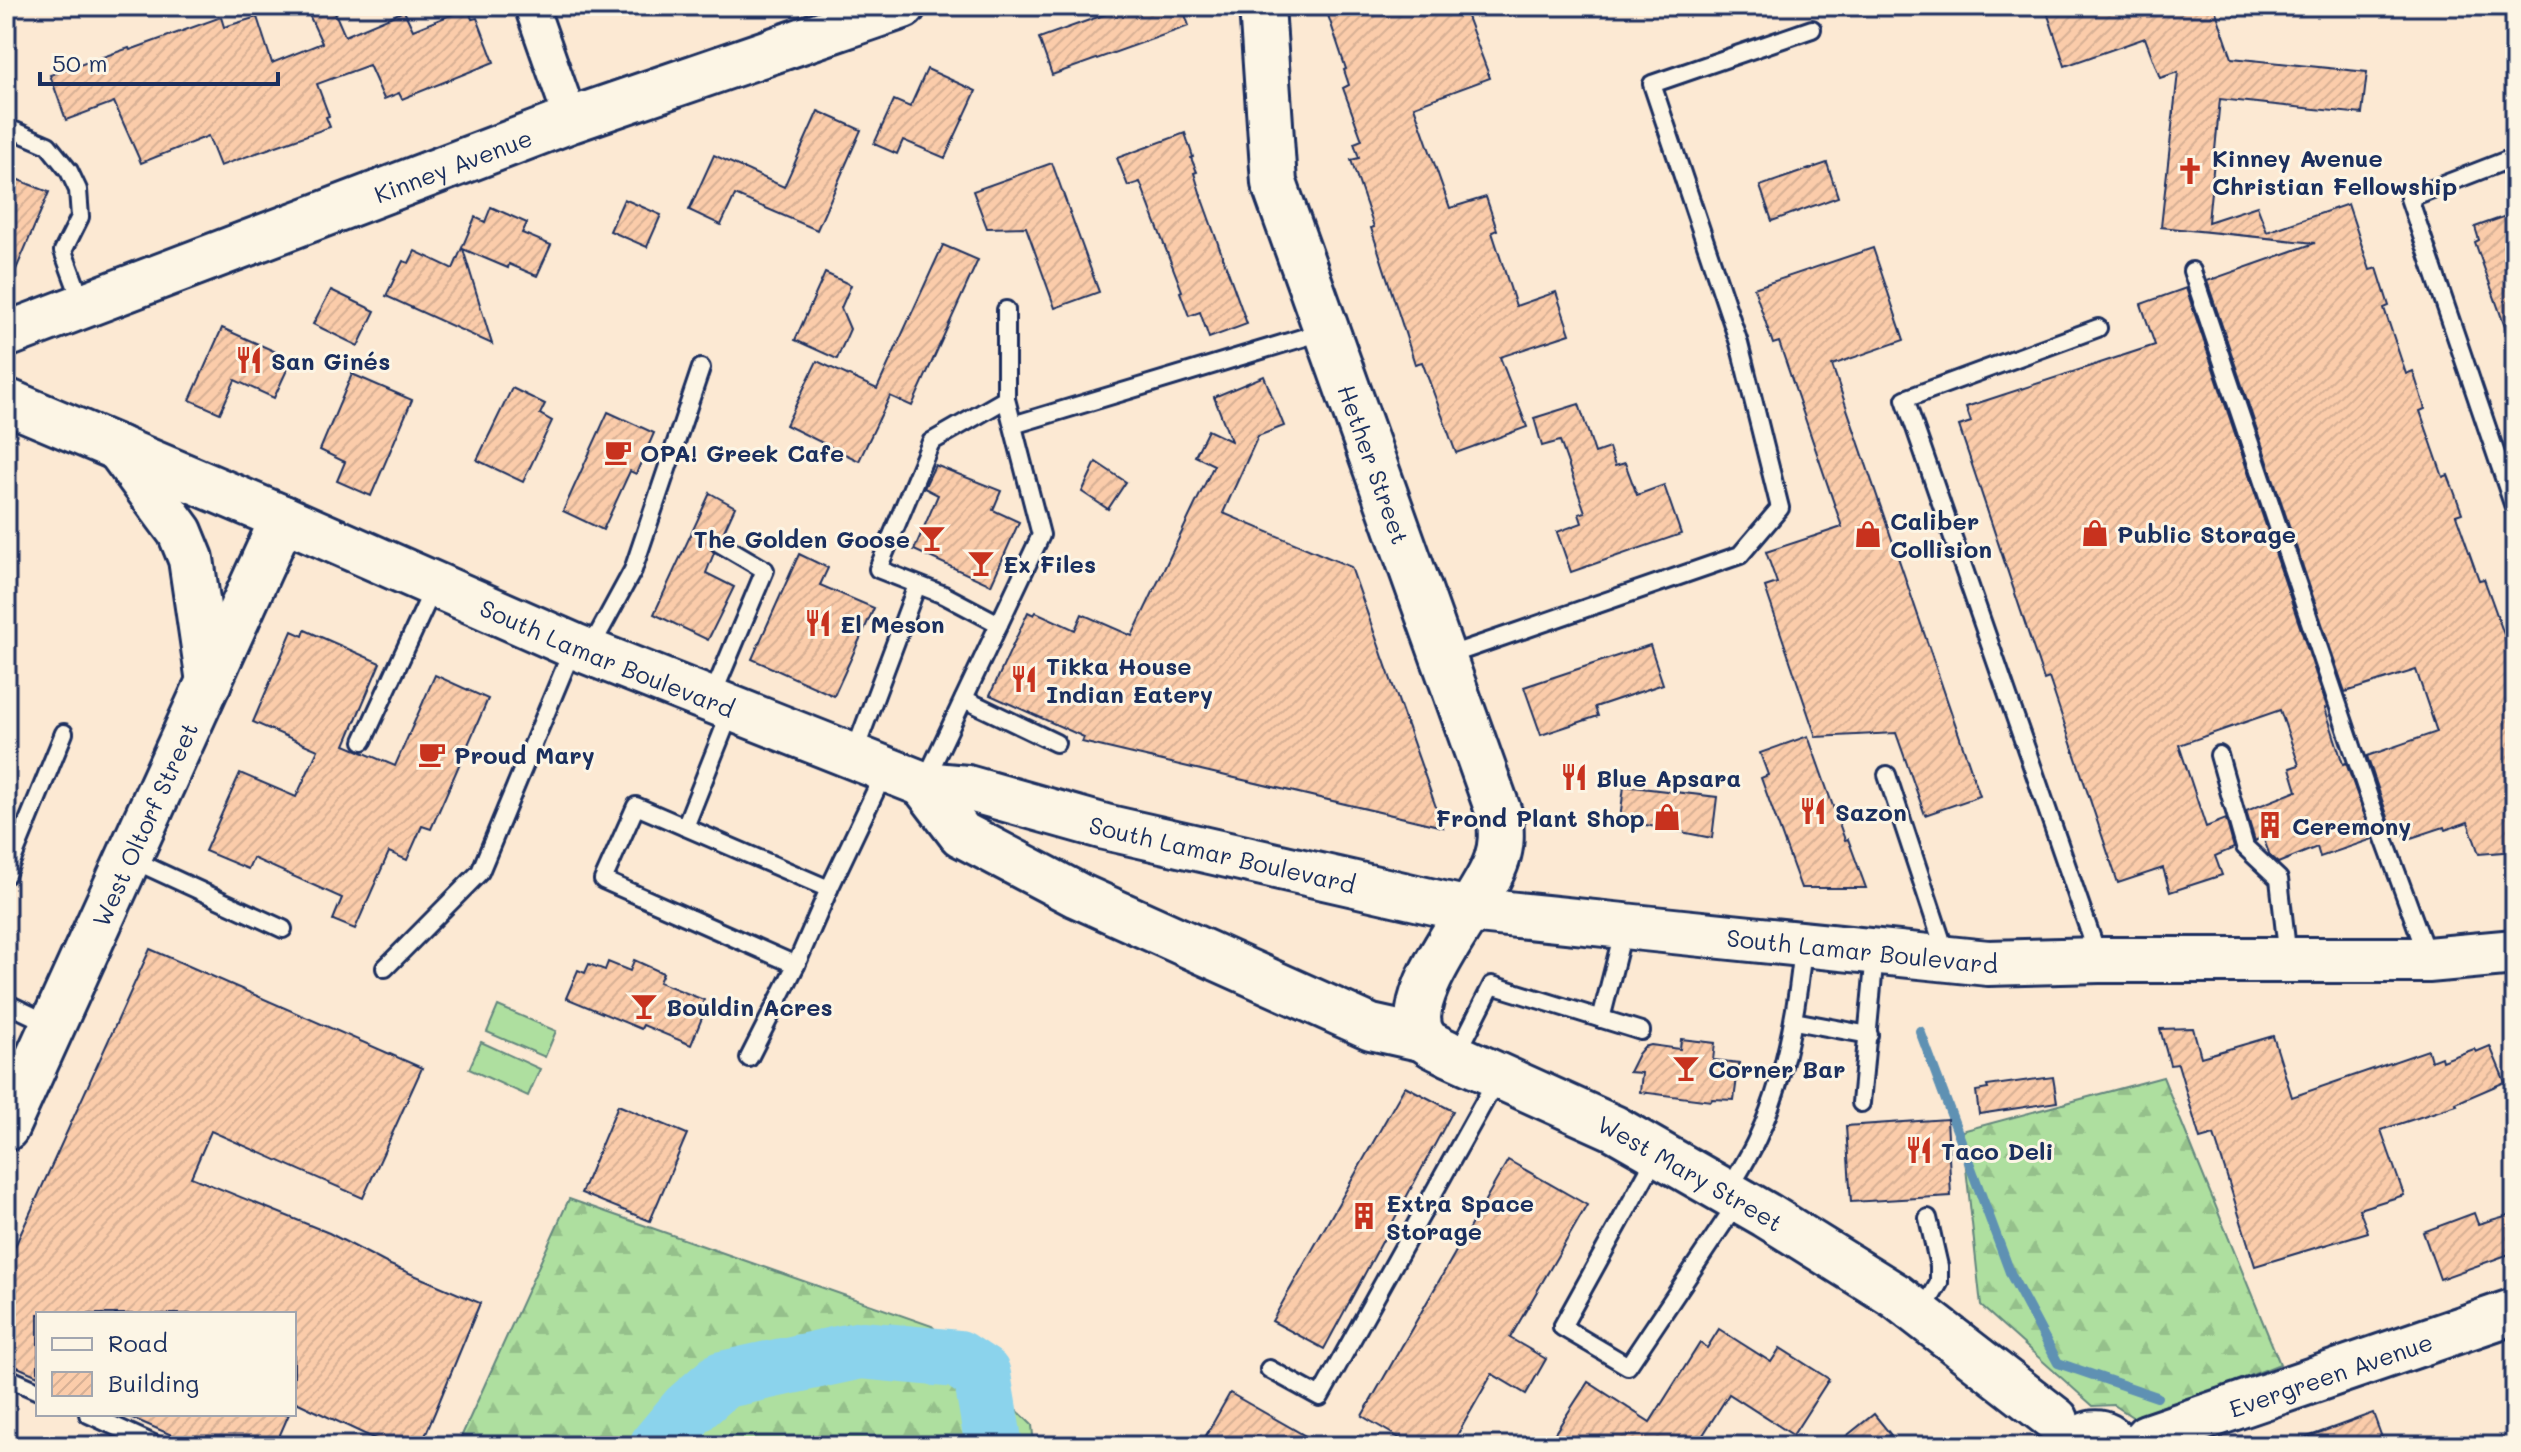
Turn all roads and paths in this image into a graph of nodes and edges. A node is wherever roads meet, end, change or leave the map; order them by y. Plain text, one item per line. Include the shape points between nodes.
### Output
1 (531, 6) edge
2 (903, 6) edge
3 (1262, 6) edge
4 (1812, 29) dead end
5 (571, 120) junction
6 (6, 127) edge
7 (2515, 157) edge
8 (2192, 271) dead end
9 (84, 306) junction
10 (1006, 310) dead end
11 (2098, 328) dead end
12 (1326, 331) junction
13 (6, 335) edge
14 (701, 368) dead end
15 (1006, 399) junction
16 (7, 404) edge
17 (1013, 425) junction
18 (118, 448) junction
19 (2515, 510) edge
20 (283, 518) junction
21 (719, 543) dead end
22 (917, 585) junction
23 (435, 586) junction
24 (999, 624) junction
25 (581, 649) junction
26 (1443, 658) junction
27 (209, 682) junction
28 (964, 699) junction
29 (721, 705) junction
30 (64, 733) dead end
31 (363, 741) dead end
32 (1056, 743) dead end
33 (2219, 755) dead end
34 (887, 770) junction
35 (1887, 775) dead end
36 (685, 827) junction
37 (129, 858) junction
38 (6, 875) edge
39 (829, 889) junction
40 (1469, 910) junction
41 (1624, 926) junction
42 (283, 929) dead end
43 (1803, 945) junction
44 (1875, 952) junction
45 (2515, 952) edge
46 (1948, 959) junction
47 (2099, 960) junction
48 (2428, 960) junction
49 (2288, 961) junction
50 (796, 965) junction
51 (385, 968) dead end
52 (6, 1003) edge
53 (1601, 1019) junction
54 (1794, 1021) junction
55 (52, 1024) junction
56 (1641, 1031) dead end
57 (1869, 1035) junction
58 (1440, 1048) junction
59 (749, 1058) dead end
60 (1499, 1076) junction
61 (16, 1080) edge
62 (1861, 1103) dead end
63 (6, 1128) edge
64 (1658, 1153) junction
65 (1733, 1197) junction
66 (1928, 1218) dead end
67 (2515, 1311) edge
68 (1920, 1315) junction
69 (1269, 1369) dead end
70 (6, 1377) edge
71 (36, 1390) edge
72 (92, 1416) edge
73 (2100, 1439) edge
74 (158, 1446) edge

1 - 5 street
2 - 5 street, Kinney Avenue
3 - 12 street, Hether Street via 1274,183
4 - 26 lane via 1652,84 1739,343 1780,508 1740,555
5 - 9 street, Kinney Avenue
6 - 9 lane via 48,145 78,190 80,217 63,251
7 - 19 lane via 2409,198
8 - 48 lane
9 - 13 street, Kinney Avenue
10 - 15 lane
11 - 47 lane via 1905,399
12 - 17 lane
12 - 26 street, Hether Street
14 - 25 lane via 633,570
15 - 17 lane
15 - 22 lane via 931,442 878,569
16 - 18 street, South Lamar Boulevard
17 - 24 lane via 1041,535
18 - 20 street, South Lamar Boulevard
18 - 27 street via 180,532 191,559
20 - 23 street, South Lamar Boulevard
20 - 27 street, West Oltorf Street
21 - 29 lane via 765,570
22 - 24 lane
22 - 34 lane
23 - 25 street, South Lamar Boulevard
23 - 31 lane
24 - 28 lane
25 - 29 street, South Lamar Boulevard
25 - 51 lane via 480,872
26 - 40 street, Hether Street via 1500,816 1496,862
27 - 37 street, West Oltorf Street
28 - 32 lane
28 - 34 lane
29 - 34 street, South Lamar Boulevard
29 - 36 lane
30 - 38 lane
33 - 49 lane via 2245,847 2279,879
34 - 39 lane
34 - 40 street, South Lamar Boulevard via 1105,827
34 - 58 street, West Mary Street via 961,834 1077,895 1371,1027
35 - 46 lane
36 - 39 lane
36 - 50 lane via 636,806 603,880
37 - 42 lane
37 - 55 street, West Oltorf Street
39 - 50 lane
40 - 41 street, South Lamar Boulevard
40 - 58 street via 1424,987 1417,1019
41 - 43 street, South Lamar Boulevard
41 - 53 lane
43 - 44 street, South Lamar Boulevard
43 - 54 lane
44 - 46 street, South Lamar Boulevard
44 - 57 lane
45 - 48 street, South Lamar Boulevard
46 - 47 street, South Lamar Boulevard
47 - 49 street, South Lamar Boulevard
48 - 49 street, South Lamar Boulevard
50 - 59 lane
52 - 55 lane
53 - 56 lane
53 - 58 lane via 1492,985
54 - 57 lane
54 - 65 lane via 1777,1085
55 - 61 street, West Oltorf Street
57 - 62 lane
58 - 60 street, West Mary Street
60 - 64 street, West Mary Street
60 - 69 lane via 1320,1397
61 - 63 street, West Oltorf Street
64 - 65 street, West Mary Street
64 - 65 lane via 1562,1327 1628,1366
65 - 68 street, West Mary Street
66 - 68 lane via 1939,1283
67 - 73 street, Evergreen Avenue
68 - 73 street, West Mary Street
70 - 71 lane
72 - 74 lane

